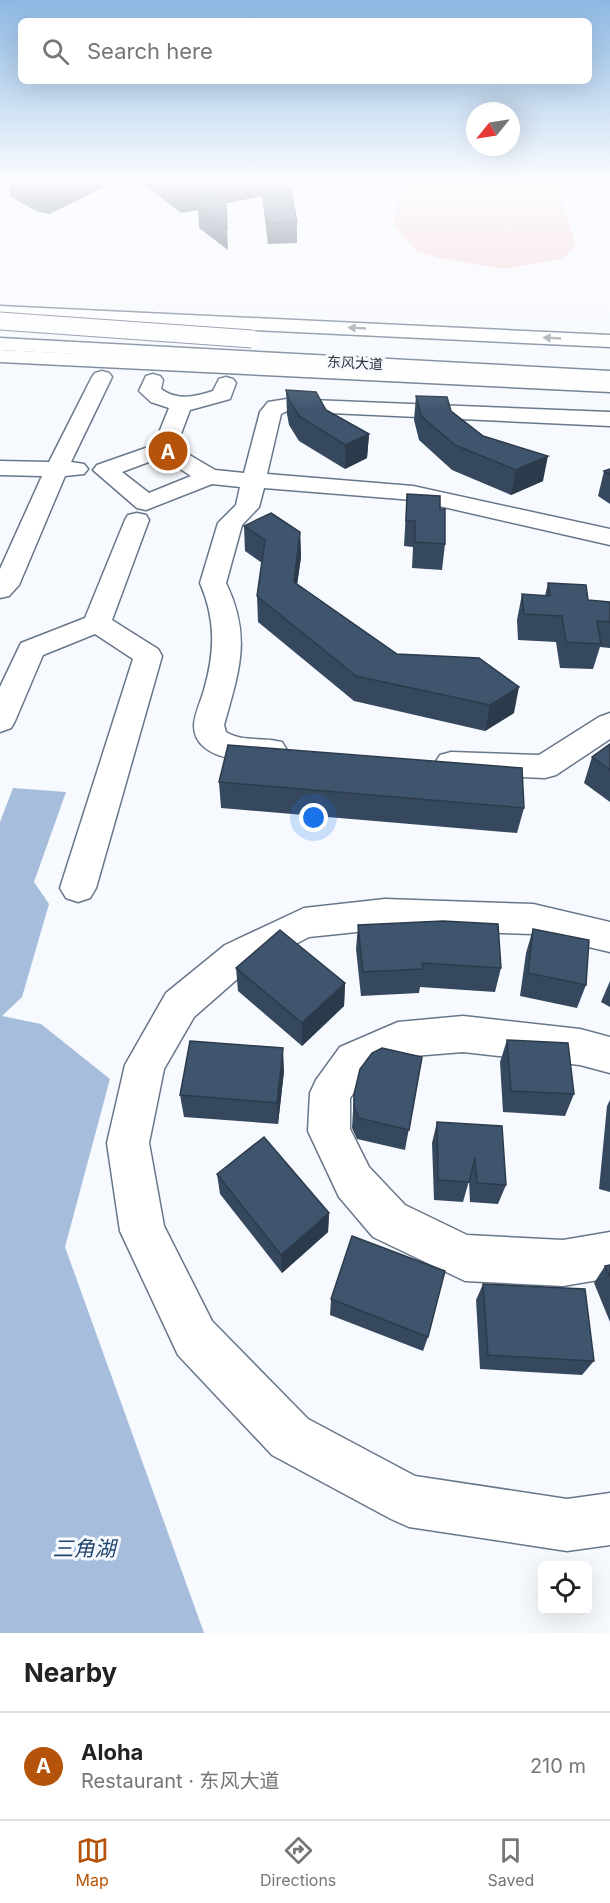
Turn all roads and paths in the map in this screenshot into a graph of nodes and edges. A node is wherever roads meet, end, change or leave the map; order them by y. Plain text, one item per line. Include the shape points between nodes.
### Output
1 (0, 312) edge
2 (0, 321) edge
3 (0, 329) edge
4 (252, 339) junction
5 (610, 340) edge
6 (0, 345) edge
7 (0, 356) edge
8 (610, 356) edge
9 (102, 377) dead end
10 (610, 377) edge
11 (153, 380) dead end
12 (226, 383) dead end
13 (610, 386) edge
14 (181, 405) junction
15 (610, 419) edge
16 (164, 449) junction
17 (0, 468) edge
18 (57, 468) junction
19 (105, 470) junction
20 (208, 477) junction
21 (254, 479) junction
22 (131, 492) junction
23 (168, 494) junction
24 (136, 520) junction
25 (610, 537) edge
26 (0, 590) edge
27 (97, 623) junction
28 (0, 721) edge
29 (610, 724) edge
30 (297, 752) edge
31 (425, 762) edge
32 (78, 888) dead end
33 (610, 937) edge
34 (610, 1055) edge
35 (610, 1255) edge
36 (610, 1519) edge

5 -> 1 main road
2 - 4 main road, bridge
3 - 4 main road, bridge
4 - 8 main road, 东风大道
6 - 10 main road, 东风大道
7 - 13 main road
9 - 18 main road
11 - 14 main road via 150,392 159,400
12 - 14 main road via 223,395
14 - 16 main road
15 - 21 main road via 287,405 271,412
16 - 19 main road
16 - 20 main road
17 - 18 main road
18 - 19 main road
18 - 26 main road via 6,585
19 - 22 main road
20 - 21 main road
20 - 23 main road
21 - 25 main road via 413,493
21 - 30 main road via 247,507 230,523 213,583 227,617 228,641 209,725 212,738 226,747
22 - 23 main road via 146,503
22 - 24 main road via 120,518
23 - 24 main road via 158,522
24 - 27 main road
27 - 28 main road via 31,649
27 - 32 main road via 148,656
29 - 31 main road via 545,767
33 - 36 main road via 532,920 385,914 304,922 238,956 180,1005 145,1065 128,1143 142,1231 195,1338 290,1437 409,1502 567,1524
34 - 35 main road via 580,1047 463,1034 398,1040 354,1060 330,1093 328,1131 354,1182 389,1221 465,1258 563,1263

